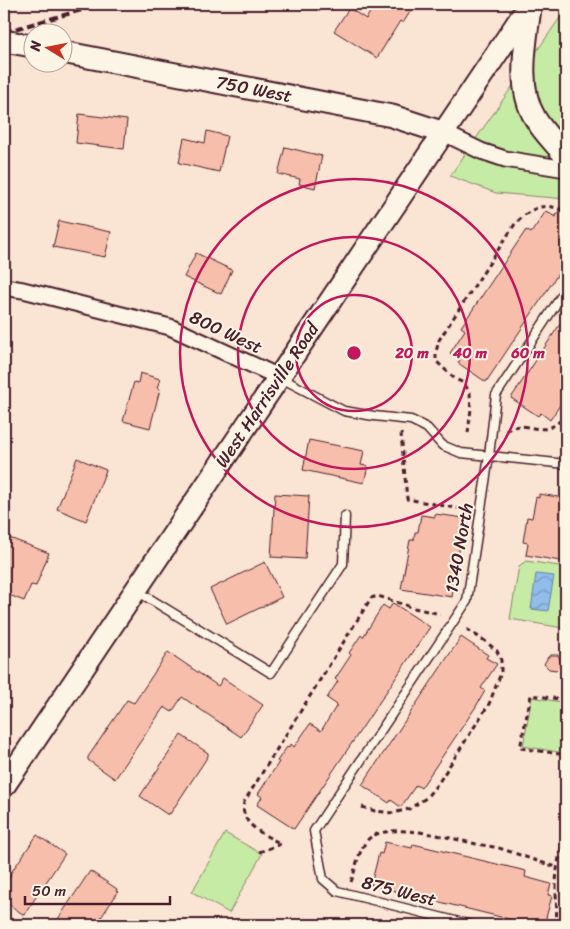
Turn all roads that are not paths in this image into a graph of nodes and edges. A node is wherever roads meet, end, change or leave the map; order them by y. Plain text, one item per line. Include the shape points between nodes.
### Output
1 (530, 4) edge
2 (4, 40) edge
3 (22, 44) edge
4 (72, 54) edge
5 (444, 132) junction
6 (566, 157) edge
7 (566, 169) edge
8 (4, 287) edge
9 (566, 289) edge
10 (279, 377) junction
11 (490, 456) junction
12 (566, 464) edge
13 (345, 516) dead end
14 (135, 590) junction
15 (4, 786) edge
16 (323, 879) joint
17 (472, 925) edge

1 - 5 main road, West Harrisville Road
1 - 6 main road via 524,64 527,95 534,117
2 - 3 main road
4 - 5 main road, 750 West via 392,116
5 - 7 street via 480,151 505,159
5 - 10 main road, West Harrisville Road
8 - 10 street, 800 West via 170,327
9 - 11 lane, 1340 North via 496,395
10 - 11 lane, 800 West via 344,411 411,420 427,428 442,445 461,453
10 - 14 main road, West Harrisville Road
11 - 12 lane, 800 West
11 - 16 lane, 1340 North via 467,601 314,832
13 - 14 lane via 343,564 271,672
14 - 15 main road, West Harrisville Road
16 - 17 lane, 875 West via 337,891

